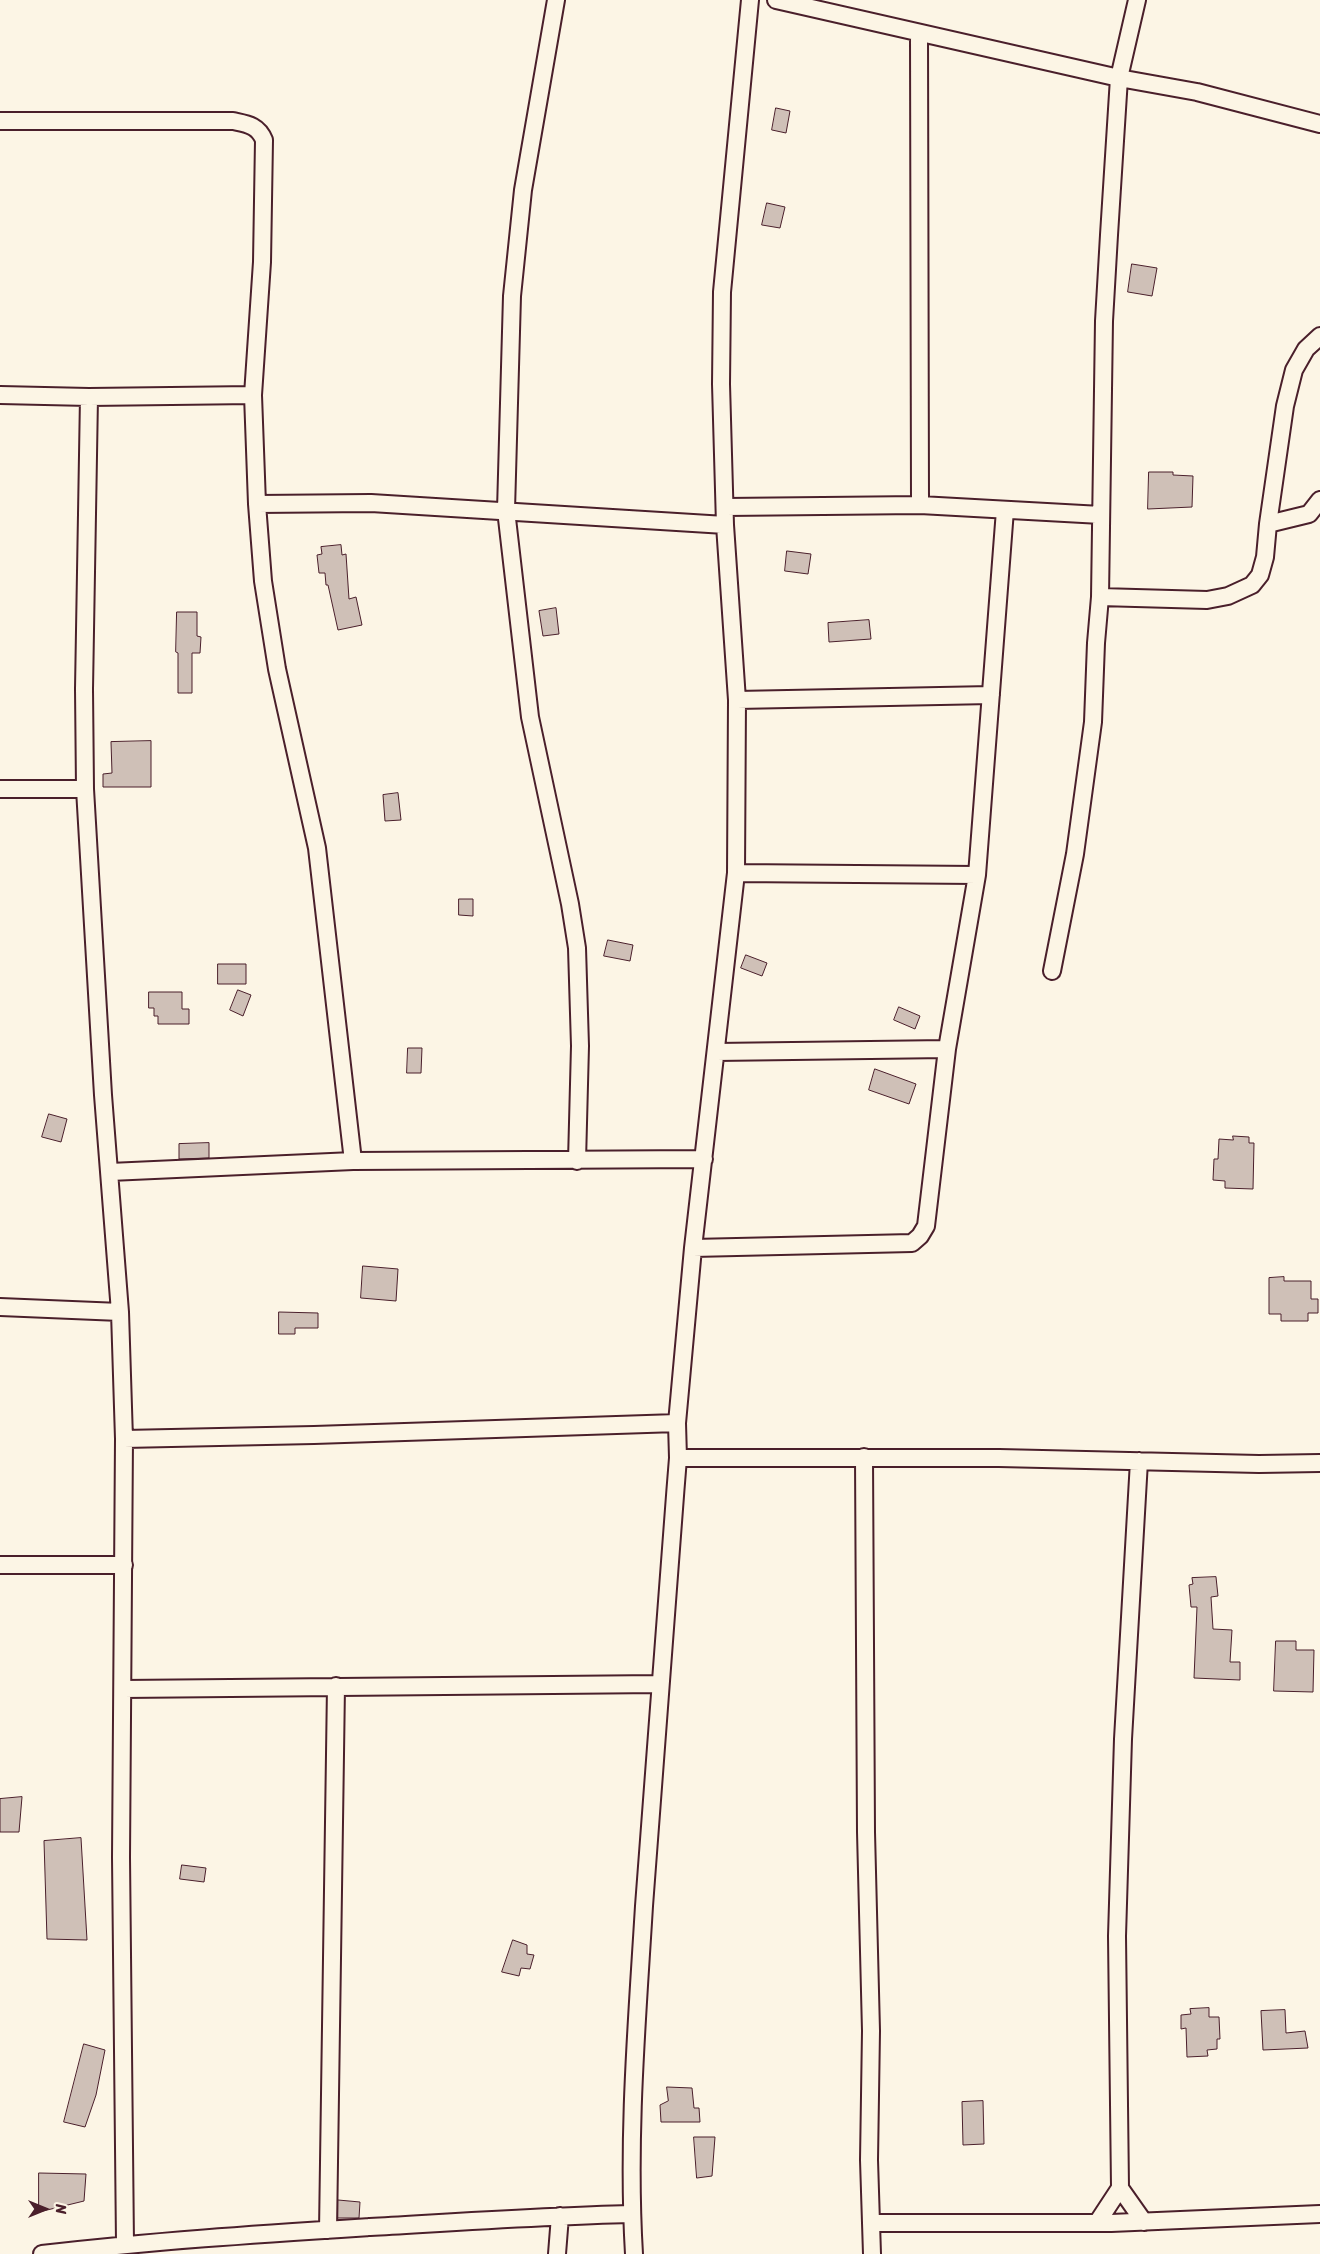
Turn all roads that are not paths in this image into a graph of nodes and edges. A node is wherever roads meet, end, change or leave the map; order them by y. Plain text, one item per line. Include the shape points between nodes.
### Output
1 (556, 0) edge
2 (750, 0) edge
3 (776, 0) edge
4 (1137, 0) edge
5 (794, 2) edge
6 (919, 34) junction
7 (1119, 78) junction
8 (0, 120) edge
9 (1320, 124) edge
10 (1320, 336) edge
11 (252, 394) junction
12 (0, 395) edge
13 (89, 397) junction
14 (1320, 500) edge
15 (257, 504) junction
16 (920, 505) junction
17 (726, 507) junction
18 (506, 510) junction
19 (1005, 510) junction
20 (1101, 515) junction
21 (1268, 524) junction
22 (725, 525) junction
23 (1100, 596) junction
24 (991, 695) junction
25 (737, 700) junction
26 (0, 789) edge
27 (84, 789) junction
28 (736, 873) junction
29 (977, 874) junction
30 (1052, 971) dead end
31 (947, 1049) junction
32 (716, 1052) junction
33 (704, 1158) junction
34 (353, 1161) junction
35 (577, 1161) junction
36 (110, 1172) junction
37 (693, 1248) junction
38 (0, 1307) edge
39 (120, 1312) junction
40 (677, 1423) junction
41 (124, 1439) junction
42 (864, 1457) junction
43 (678, 1458) junction
44 (1139, 1461) junction
45 (1320, 1463) edge
46 (124, 1564) junction
47 (0, 1565) edge
48 (660, 1684) junction
49 (336, 1686) junction
50 (124, 1689) junction
51 (1120, 2188) junction
52 (631, 2214) junction
53 (1320, 2214) edge
54 (560, 2216) junction
55 (1144, 2222) junction
56 (872, 2223) junction
57 (1097, 2223) junction
58 (328, 2230) junction
59 (125, 2244) junction
60 (42, 2254) edge
61 (557, 2254) edge
62 (634, 2254) edge
63 (872, 2254) edge

1 - 18 street via 523,190 512,296
2 - 17 street via 722,292
3 - 5 street
4 - 7 street
5 - 6 street
6 - 7 street
6 - 16 street
7 - 9 street via 1197,92
7 - 20 street via 1104,321
8 - 11 street via 199,119 232,121 259,129 265,147 262,262
10 - 21 street via 1306,349 1294,370 1285,406
11 - 13 street
11 - 15 street
12 - 13 street
13 - 27 street
14 - 21 street via 1309,514
15 - 18 street via 371,503
15 - 34 street via 263,581 277,669 317,848
16 - 17 street
16 - 19 street
17 - 22 street
18 - 22 street
18 - 35 street via 530,717 577,948 580,1046
19 - 20 street
19 - 24 street
20 - 23 street
21 - 23 street via 1260,575 1252,585 1228,596 1207,600
22 - 25 street
23 - 30 street via 1093,722 1085,793
24 - 25 street
24 - 29 street
25 - 28 street
26 - 27 street
27 - 36 street
28 - 29 street
28 - 32 street
29 - 31 street
31 - 32 street
31 - 37 street via 926,1226 912,1243
32 - 33 street
33 - 35 street
33 - 37 street
34 - 35 street
34 - 36 street
36 - 39 street
37 - 40 street
38 - 39 street
39 - 41 street
40 - 41 street
40 - 43 street
41 - 46 street
42 - 43 street
42 - 44 street
42 - 56 street
43 - 48 street
44 - 45 street
44 - 51 street via 1123,1739 1117,1936
46 - 47 street
46 - 50 street
48 - 49 street
48 - 52 street via 634,2059
49 - 50 street
49 - 58 street
50 - 59 street via 121,1857
51 - 55 street
51 - 57 street
52 - 54 street
52 - 62 street
53 - 55 street
54 - 58 street
54 - 61 street
55 - 57 street
56 - 57 street
56 - 63 street
58 - 59 street
59 - 60 street

